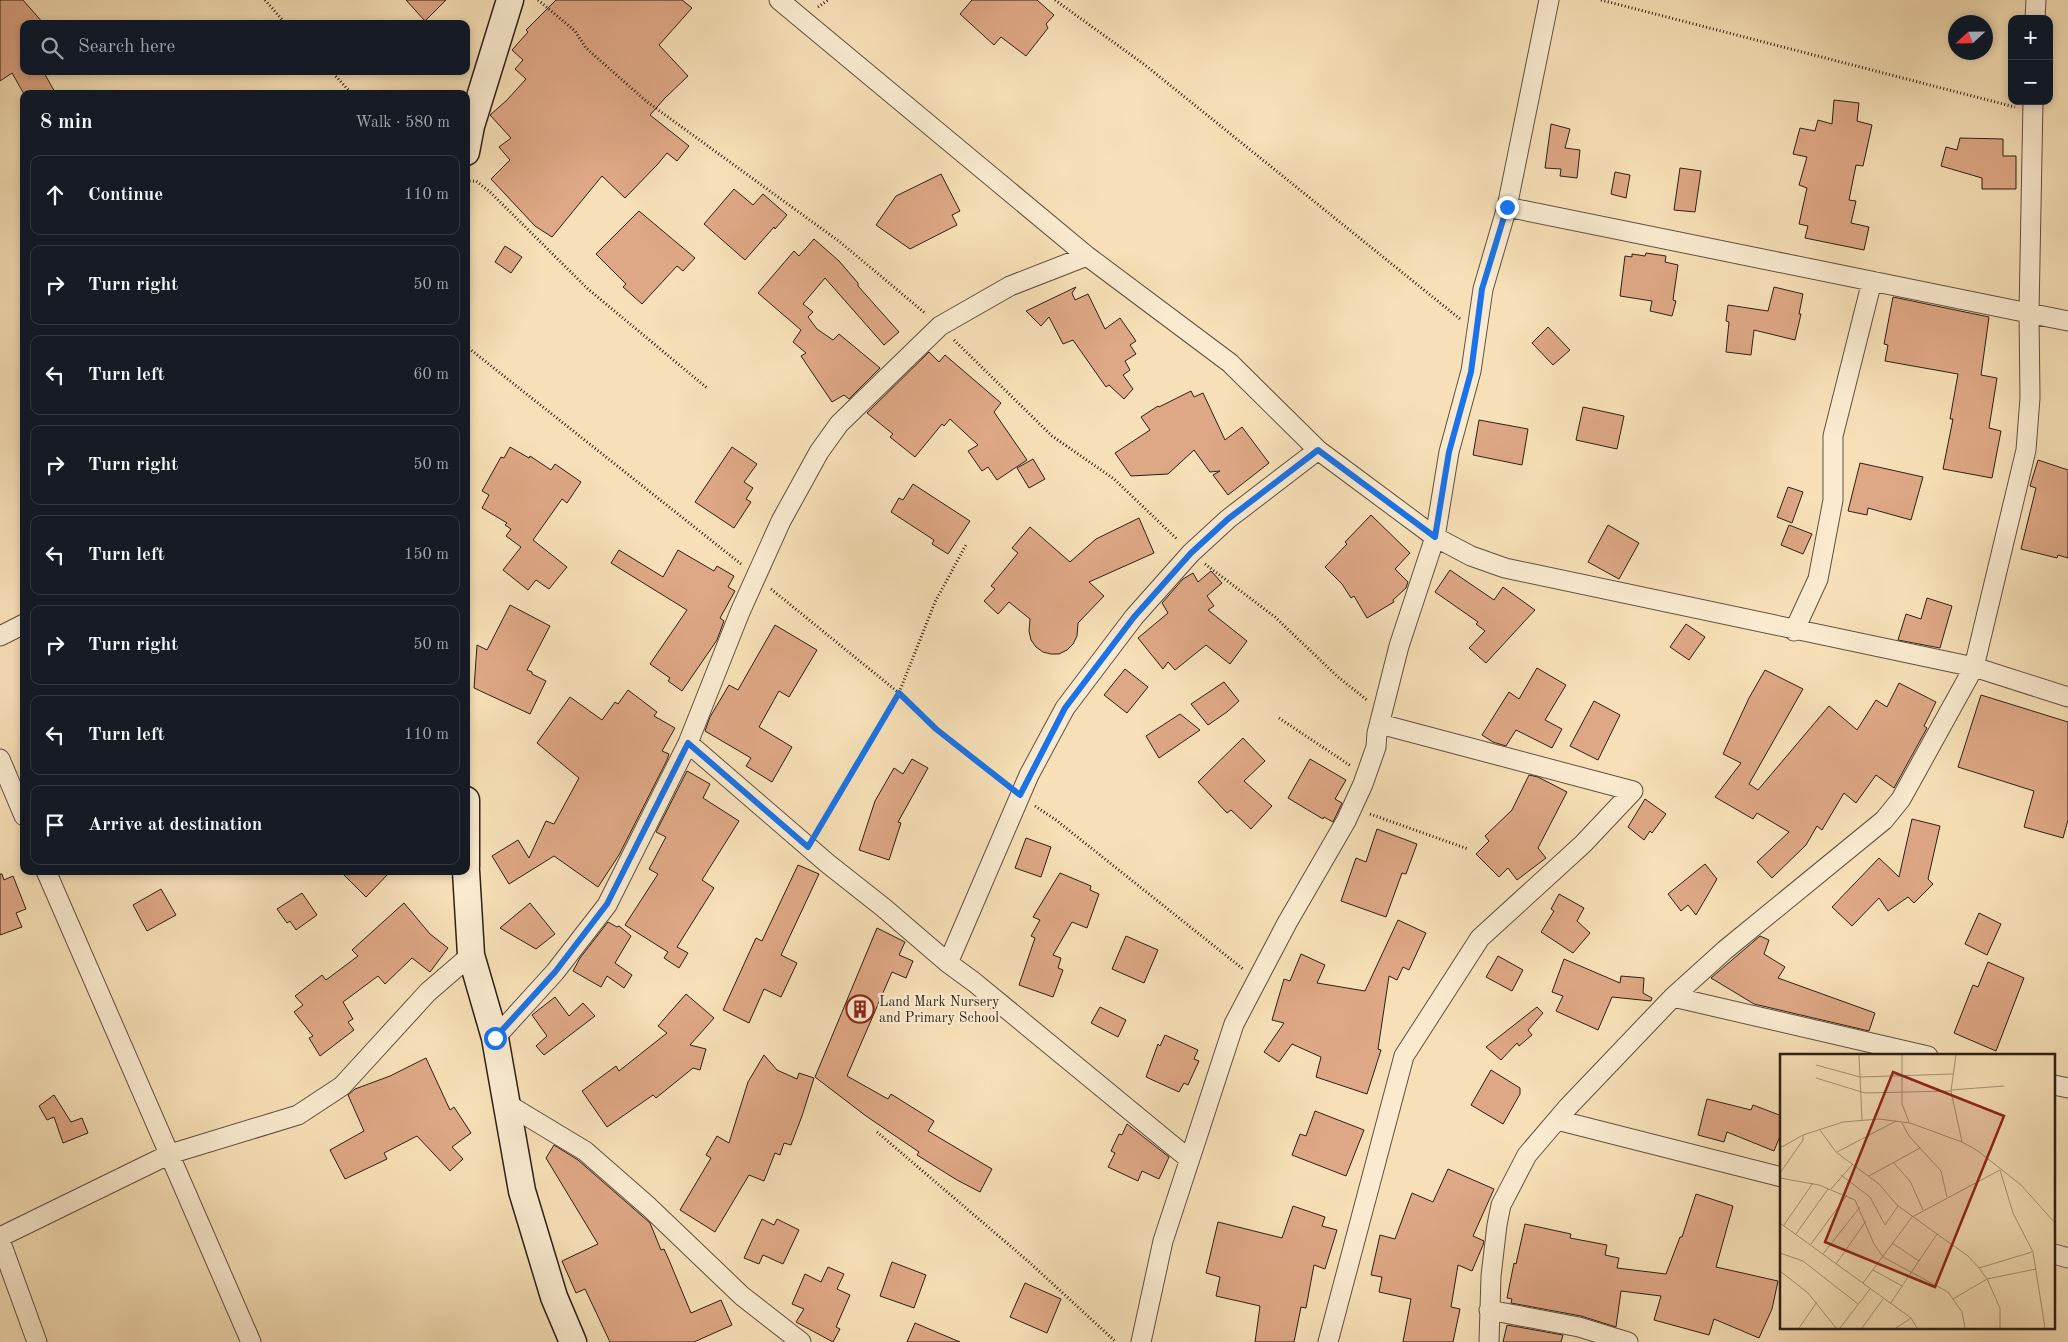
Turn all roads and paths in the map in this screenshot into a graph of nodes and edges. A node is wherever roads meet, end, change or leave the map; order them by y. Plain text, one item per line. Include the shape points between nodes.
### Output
1 (265, 0) edge
2 (510, 0) edge
3 (538, 0) edge
4 (779, 0) edge
5 (1055, 0) edge
6 (1549, 0) edge
7 (1601, 0) edge
8 (2036, 0) edge
9 (2035, 15) edge
10 (282, 20) edge
11 (335, 75) edge
12 (348, 90) edge
13 (2033, 106) edge
14 (470, 131) edge
15 (470, 181) edge
16 (1507, 207) junction
17 (1087, 256) junction
18 (1872, 281) junction
19 (2028, 312) junction
20 (2068, 321) edge
21 (940, 326) junction
22 (1476, 332) junction
23 (470, 349) edge
24 (707, 388) dead end
25 (1318, 450) junction
26 (1435, 537) junction
27 (967, 543) dead end
28 (1191, 553) junction
29 (756, 576) junction
30 (20, 626) edge
31 (1794, 630) junction
32 (0, 636) edge
33 (1974, 667) junction
34 (899, 693) junction
35 (2068, 697) edge
36 (1279, 718) dead end
37 (1381, 718) junction
38 (688, 743) junction
39 (0, 759) edge
40 (1366, 776) junction
41 (1020, 795) junction
42 (20, 806) edge
43 (1352, 808) junction
44 (808, 847) junction
45 (1468, 849) dead end
46 (48, 875) edge
47 (466, 875) edge
48 (471, 955) junction
49 (948, 962) junction
50 (1257, 980) junction
51 (1673, 997) junction
52 (495, 1038) junction
53 (1919, 1054) edge
54 (507, 1104) junction
55 (1557, 1120) junction
56 (877, 1132) dead end
57 (170, 1154) junction
58 (1189, 1159) junction
59 (1780, 1176) edge
60 (0, 1239) edge
61 (1489, 1310) junction
62 (37, 1342) edge
63 (251, 1342) edge
64 (573, 1342) edge
65 (801, 1342) edge
66 (1116, 1342) edge
67 (1141, 1342) edge
68 (1328, 1342) edge
69 (1489, 1342) edge
70 (1628, 1342) edge

1 - 10 path
2 - 14 main road
3 - 21 path via 646,101 840,242
4 - 17 street
5 - 22 path via 1145,65
6 - 16 street
7 - 13 path
8 - 9 street
11 - 12 path
13 - 19 street
15 - 24 path via 476,181 489,190 588,289
16 - 18 street
16 - 22 street via 1482,289
17 - 21 street via 1010,286
17 - 25 street via 1230,363
18 - 19 street
18 - 31 street via 1833,436 1833,500 1818,579
19 - 20 street
19 - 33 street via 2030,398 2026,450
21 - 28 path via 1052,436 1114,479
21 - 29 street via 839,424 790,504
22 - 26 street via 1471,372 1449,452
23 - 29 path
25 - 26 street
25 - 28 street via 1228,519
26 - 31 street via 1471,556 1506,568
26 - 37 street via 1399,646
27 - 34 path via 935,602
28 - 37 path via 1274,617
28 - 41 street via 1134,617 1065,708
29 - 34 path
29 - 38 street
30 - 32 street
31 - 33 street
33 - 35 street
33 - 51 street via 1901,800 1884,820 1724,950
34 - 41 path via 936,729
34 - 44 path
36 - 40 path
37 - 40 street
37 - 68 street via 1632,791 1583,844 1480,938 1404,1056
38 - 44 street
38 - 52 street via 607,904 555,972
39 - 42 street
40 - 43 street
41 - 49 street
41 - 50 path
43 - 45 path
43 - 50 street
44 - 49 street
46 - 57 street
47 - 48 main road
48 - 52 main road
48 - 57 street via 428,992 342,1086 316,1105 298,1115
49 - 58 street
50 - 58 street via 1234,1024
51 - 53 street
51 - 55 street
52 - 54 main road
54 - 64 main road via 522,1191 554,1297
54 - 65 street via 585,1151 742,1296
55 - 59 street
55 - 61 street via 1527,1155 1502,1205 1497,1225
56 - 66 path via 1022,1256
57 - 60 street
57 - 63 street
58 - 67 street via 1163,1241
60 - 62 street
61 - 69 street
61 - 70 street via 1579,1327

